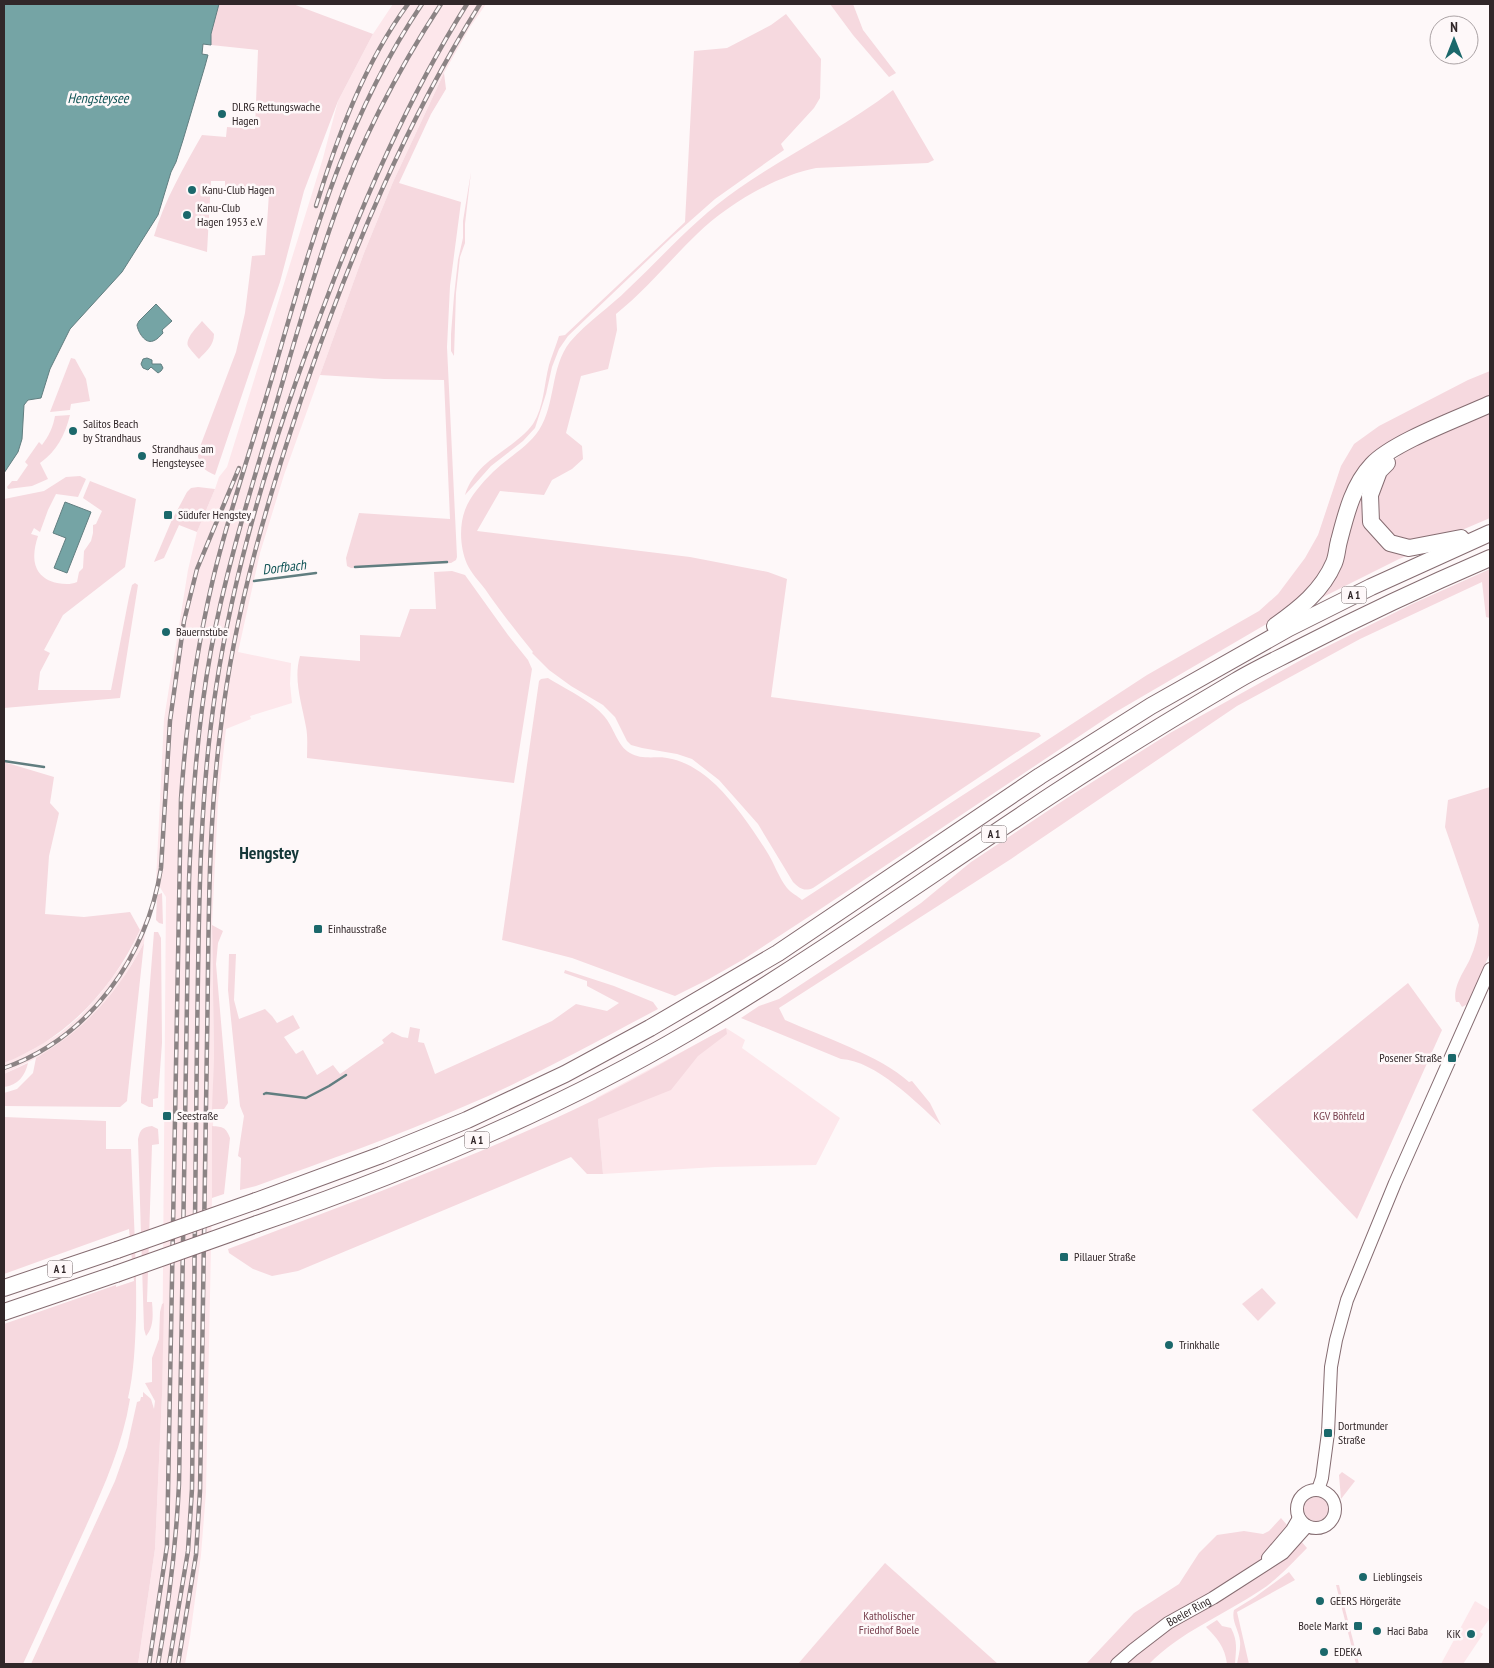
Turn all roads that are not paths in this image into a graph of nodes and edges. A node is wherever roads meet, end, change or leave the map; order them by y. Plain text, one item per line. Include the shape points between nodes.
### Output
1 (1490, 404) edge
2 (1490, 410) edge
3 (1490, 532) edge
4 (1490, 558) edge
5 (1221, 666) junction
6 (1490, 969) edge
7 (4, 1288) edge
8 (4, 1312) edge
9 (1323, 1492) junction
10 (1303, 1522) junction
11 (1117, 1664) edge

1 - 5 highway via 1395,447 1372,464 1355,491 1334,562 1318,589 1290,615
2 - 3 highway via 1396,455 1379,471 1370,495 1371,522 1390,543 1409,548
3 - 5 highway, A 1 via 1371,587
4 - 8 highway, A 1, bridge via 1339,627 1239,679 1049,796 752,994 572,1095 473,1142 327,1200
5 - 7 highway, A 1, bridge via 1089,744 778,953 565,1074 467,1120 381,1155
6 - 9 main road via 1347,1300 1331,1367
9 - 10 main road via 1307,1492 1300,1499 1297,1509
9 - 10 main road via 1334,1502 1334,1517 1320,1528
10 - 11 main road, Boeler Ring via 1263,1564 1213,1598 1168,1623

